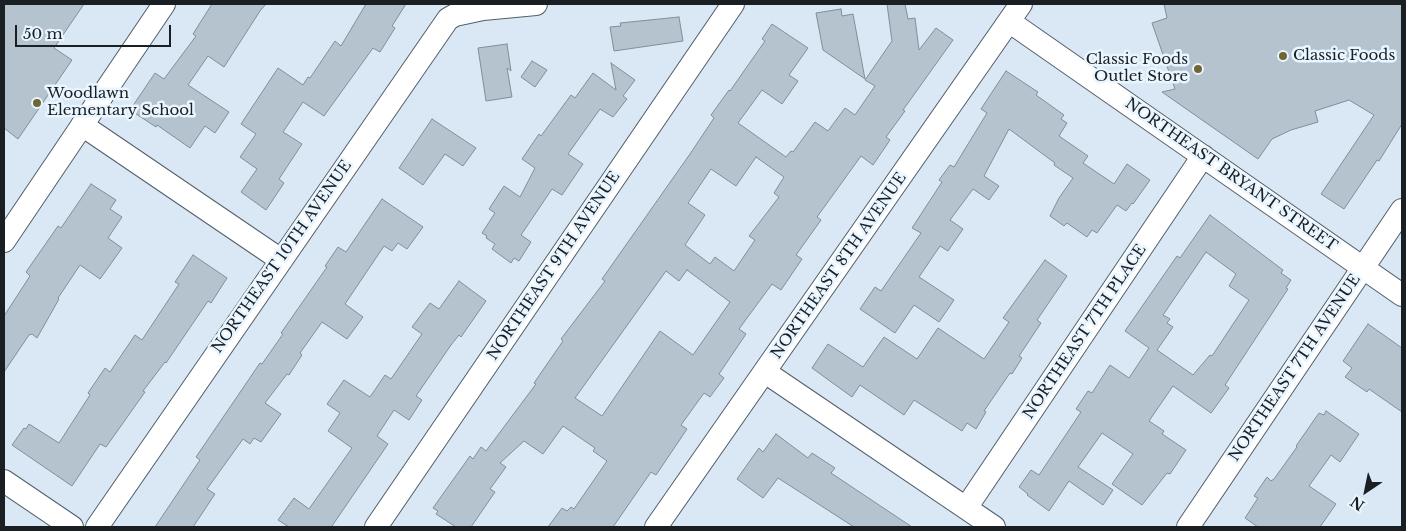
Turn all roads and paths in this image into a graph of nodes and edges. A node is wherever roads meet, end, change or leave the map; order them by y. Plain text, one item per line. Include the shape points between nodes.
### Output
1 (164, 4) edge
2 (536, 4) edge
3 (733, 4) edge
4 (482, 6) edge
5 (1015, 13) edge
6 (82, 126) junction
7 (1203, 156) junction
8 (1402, 210) edge
9 (4, 241) edge
10 (281, 260) junction
11 (1363, 268) junction
12 (1402, 295) edge
13 (764, 372) junction
14 (4, 481) edge
15 (966, 508) junction
16 (72, 527) edge
17 (97, 527) edge
18 (376, 527) edge
19 (656, 527) edge
20 (994, 527) edge
21 (1188, 527) edge

1 - 6 street
2 - 4 street, NORTHEAST 10TH AVENUE
3 - 18 street, NORTHEAST 9TH AVENUE
4 - 10 street, NORTHEAST 10TH AVENUE via 448,19
5 - 7 street, NORTHEAST BRYANT STREET
5 - 13 street, NORTHEAST 8TH AVENUE
6 - 9 street
6 - 10 street
7 - 11 street, NORTHEAST BRYANT STREET
7 - 15 street, NORTHEAST 7TH PLACE
8 - 11 street, NORTHEAST 7TH AVENUE
10 - 17 street, NORTHEAST 10TH AVENUE
11 - 12 street, NORTHEAST BRYANT STREET
11 - 21 street, NORTHEAST 7TH AVENUE
13 - 15 street
13 - 19 street, NORTHEAST 8TH AVENUE
14 - 16 street
15 - 20 street

